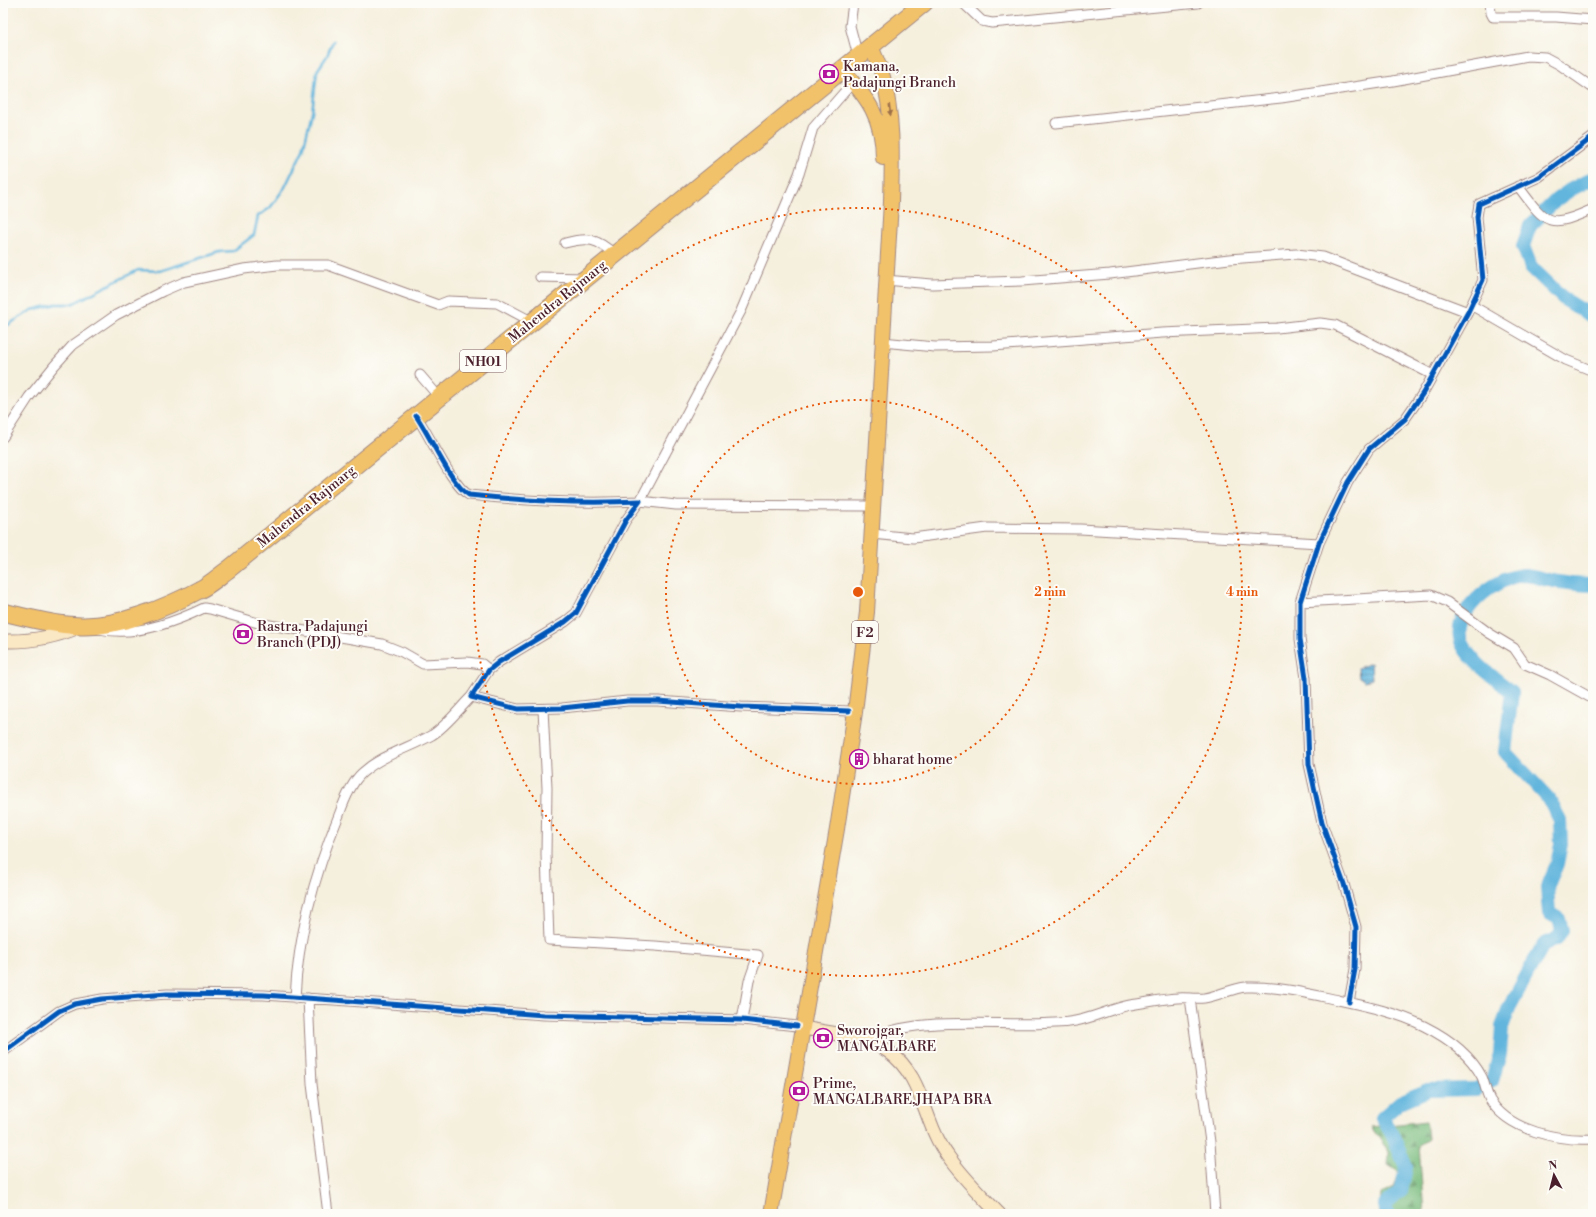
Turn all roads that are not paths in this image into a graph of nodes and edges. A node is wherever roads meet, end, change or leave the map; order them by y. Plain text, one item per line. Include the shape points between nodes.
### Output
1 (853, 3) edge
2 (924, 3) edge
3 (963, 3) edge
4 (1198, 3) edge
5 (1490, 3) edge
6 (1593, 20) edge
7 (864, 51) junction
8 (847, 76) junction
9 (1593, 88) edge
10 (1056, 123) dead end
11 (1593, 137) edge
12 (1518, 186) junction
13 (1593, 209) edge
14 (565, 243) dead end
15 (615, 254) junction
16 (540, 277) dead end
17 (586, 278) junction
18 (885, 280) junction
19 (1469, 308) junction
20 (531, 322) junction
21 (882, 342) junction
22 (1593, 371) edge
23 (420, 375) dead end
24 (1433, 375) junction
25 (439, 397) junction
26 (416, 416) junction
27 (3, 437) edge
28 (640, 501) junction
29 (867, 506) junction
30 (872, 534) junction
31 (1319, 543) junction
32 (1300, 602) junction
33 (3, 612) edge
34 (82, 626) junction
35 (3, 641) edge
36 (488, 670) junction
37 (471, 697) junction
38 (1593, 699) edge
39 (543, 709) junction
40 (849, 711) junction
41 (295, 998) junction
42 (308, 998) junction
43 (1190, 998) junction
44 (1349, 1002) junction
45 (742, 1020) junction
46 (800, 1027) junction
47 (865, 1041) junction
48 (3, 1052) edge
49 (1593, 1139) edge
50 (328, 1214) edge
51 (766, 1214) edge
52 (771, 1214) edge
53 (1000, 1214) edge
54 (1215, 1214) edge

1 - 7 street via 850,26
2 - 7 highway, Mahendra Rajmarg / NH01
3 - 4 street via 982,21 992,23
5 - 6 street via 1490,13 1493,17
7 - 8 highway, Mahendra Rajmarg / NH01
7 -> 18 main road, F2 via 883,76 892,140 891,202
8 - 15 highway, Mahendra Rajmarg / NH01
8 - 28 street via 813,128 799,174 741,311
8 - 29 main road, F2 via 870,103 879,122 883,141 883,202
9 - 10 street via 1545,57 1528,56 1393,81 1281,98
11 - 12 street via 1539,177
12 - 13 street via 1548,220 1559,222
12 - 19 street via 1479,204 1477,217 1482,280
14 - 15 street via 579,239 597,241
15 - 17 highway, Mahendra Rajmarg / NH01
16 - 17 street
17 - 20 highway, Mahendra Rajmarg / NH01
18 - 19 street via 932,284 1022,281 1296,254 1323,257
18 - 21 main road, F2
19 - 22 street via 1566,360
19 - 24 street
20 - 25 highway, Mahendra Rajmarg / NH01
20 - 27 street via 497,303 448,301 438,305 328,265 277,265 210,275 184,282 116,315 73,345 29,397
21 - 24 street via 935,347 993,346 1320,323 1335,325 1351,332
21 - 30 main road, F2
23 - 25 street
24 - 31 street via 1405,419 1369,449 1348,482
25 - 26 highway, Mahendra Rajmarg / NH01
26 - 28 street via 444,463 464,492 469,495 554,502
26 - 34 highway, Mahendra Rajmarg / NH01 via 201,590 162,608 117,622
28 - 29 street via 676,505
28 - 36 street via 626,520 576,613
29 - 40 main road, F2 via 860,611
30 - 31 street via 913,538 988,528 1080,529
30 - 46 main road, F2 via 867,612 855,712
31 - 32 street
32 - 38 street via 1431,595 1447,602 1514,648 1525,664
32 - 44 street via 1300,639 1306,678 1309,764 1322,823 1356,927 1355,969
33 - 34 highway, Mahendra Rajmarg / NH01 via 35,620
34 - 35 street via 60,635 34,640
34 - 36 street via 112,632 138,629 167,623 204,608 258,623 382,644 423,664 467,662 482,664
36 - 37 street
37 - 39 street via 518,709
37 - 41 street via 433,734 361,773 347,795 332,830 314,885 296,973
39 - 40 street via 627,701 658,701
39 - 45 street via 549,940 758,955 749,981
40 - 46 main road, F2
41 - 42 street
41 - 48 street via 264,995 167,994 95,1000 74,1004 59,1011
42 - 45 street via 544,1015
42 - 50 street via 312,1084
43 - 44 street via 1216,996 1245,987 1299,992
43 - 47 street via 1178,997 1118,1008 1070,1022 901,1028 879,1033
43 - 54 street via 1210,1142
44 - 49 street via 1391,1012 1448,1040 1468,1057 1481,1076 1490,1100 1504,1115 1523,1126 1545,1135 1572,1140
45 - 46 street
46 - 47 street
46 - 51 main road, F2
46 - 52 main road, F2
47 - 53 street via 887,1051 909,1071 932,1128 947,1155

